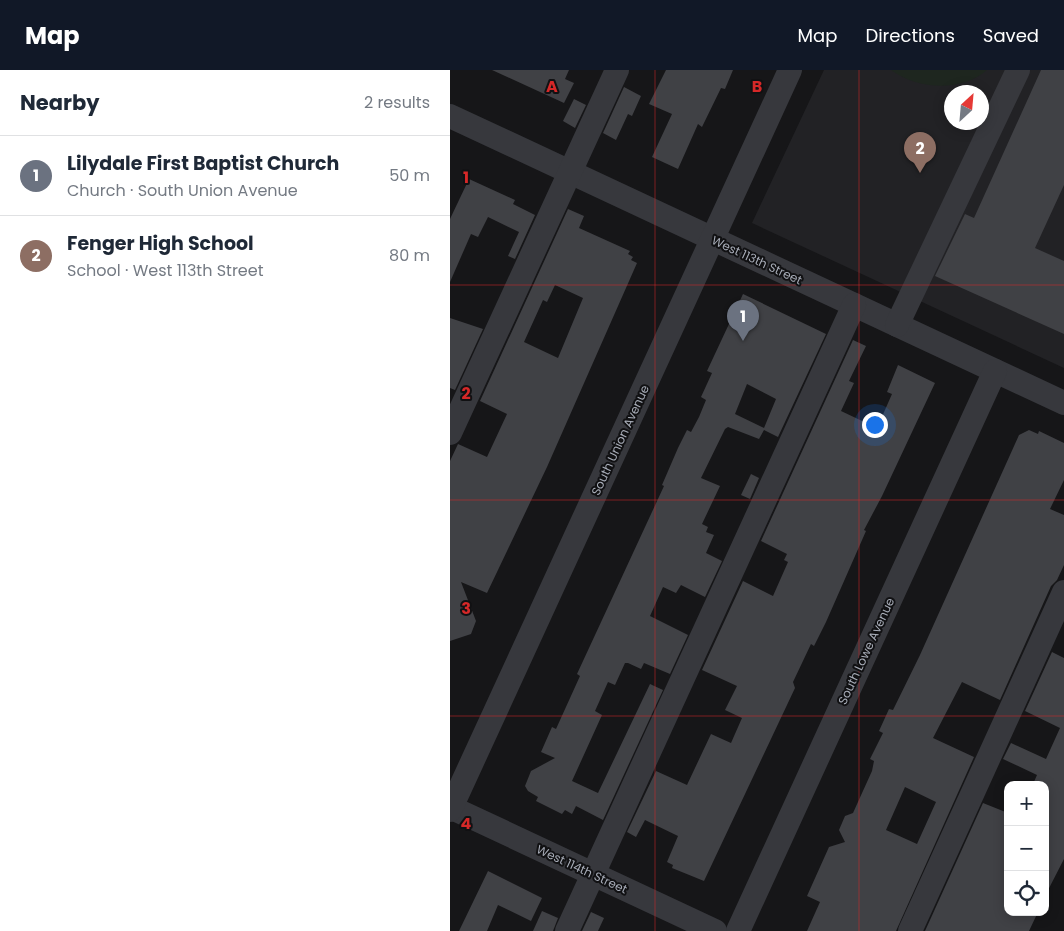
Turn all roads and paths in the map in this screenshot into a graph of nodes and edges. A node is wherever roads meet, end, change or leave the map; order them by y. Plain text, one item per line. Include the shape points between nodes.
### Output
1 (617, 70) edge
2 (790, 70) edge
3 (1018, 70) edge
4 (450, 116) edge
5 (570, 172) junction
6 (712, 239) junction
7 (854, 305) junction
8 (897, 325) junction
9 (995, 371) junction
10 (1064, 403) edge
11 (450, 434) edge
12 (1064, 592) edge
13 (450, 808) edge
14 (593, 874) junction
15 (567, 931) edge
16 (714, 931) edge
17 (738, 931) edge
18 (910, 931) edge

1 - 5 street
2 - 6 street, South Union Avenue
3 - 8 street via 973,150 921,260
4 - 5 street, West 113th Street
5 - 6 street, West 113th Street
5 - 11 street
6 - 7 street, West 113th Street
6 - 13 street, South Union Avenue
7 - 8 street, West 113th Street
7 - 14 street
8 - 9 street, West 113th Street
9 - 10 street, West 113th Street
9 - 17 street, South Lowe Avenue
12 - 18 street
13 - 14 street, West 114th Street
14 - 15 street
14 - 16 street, West 114th Street

